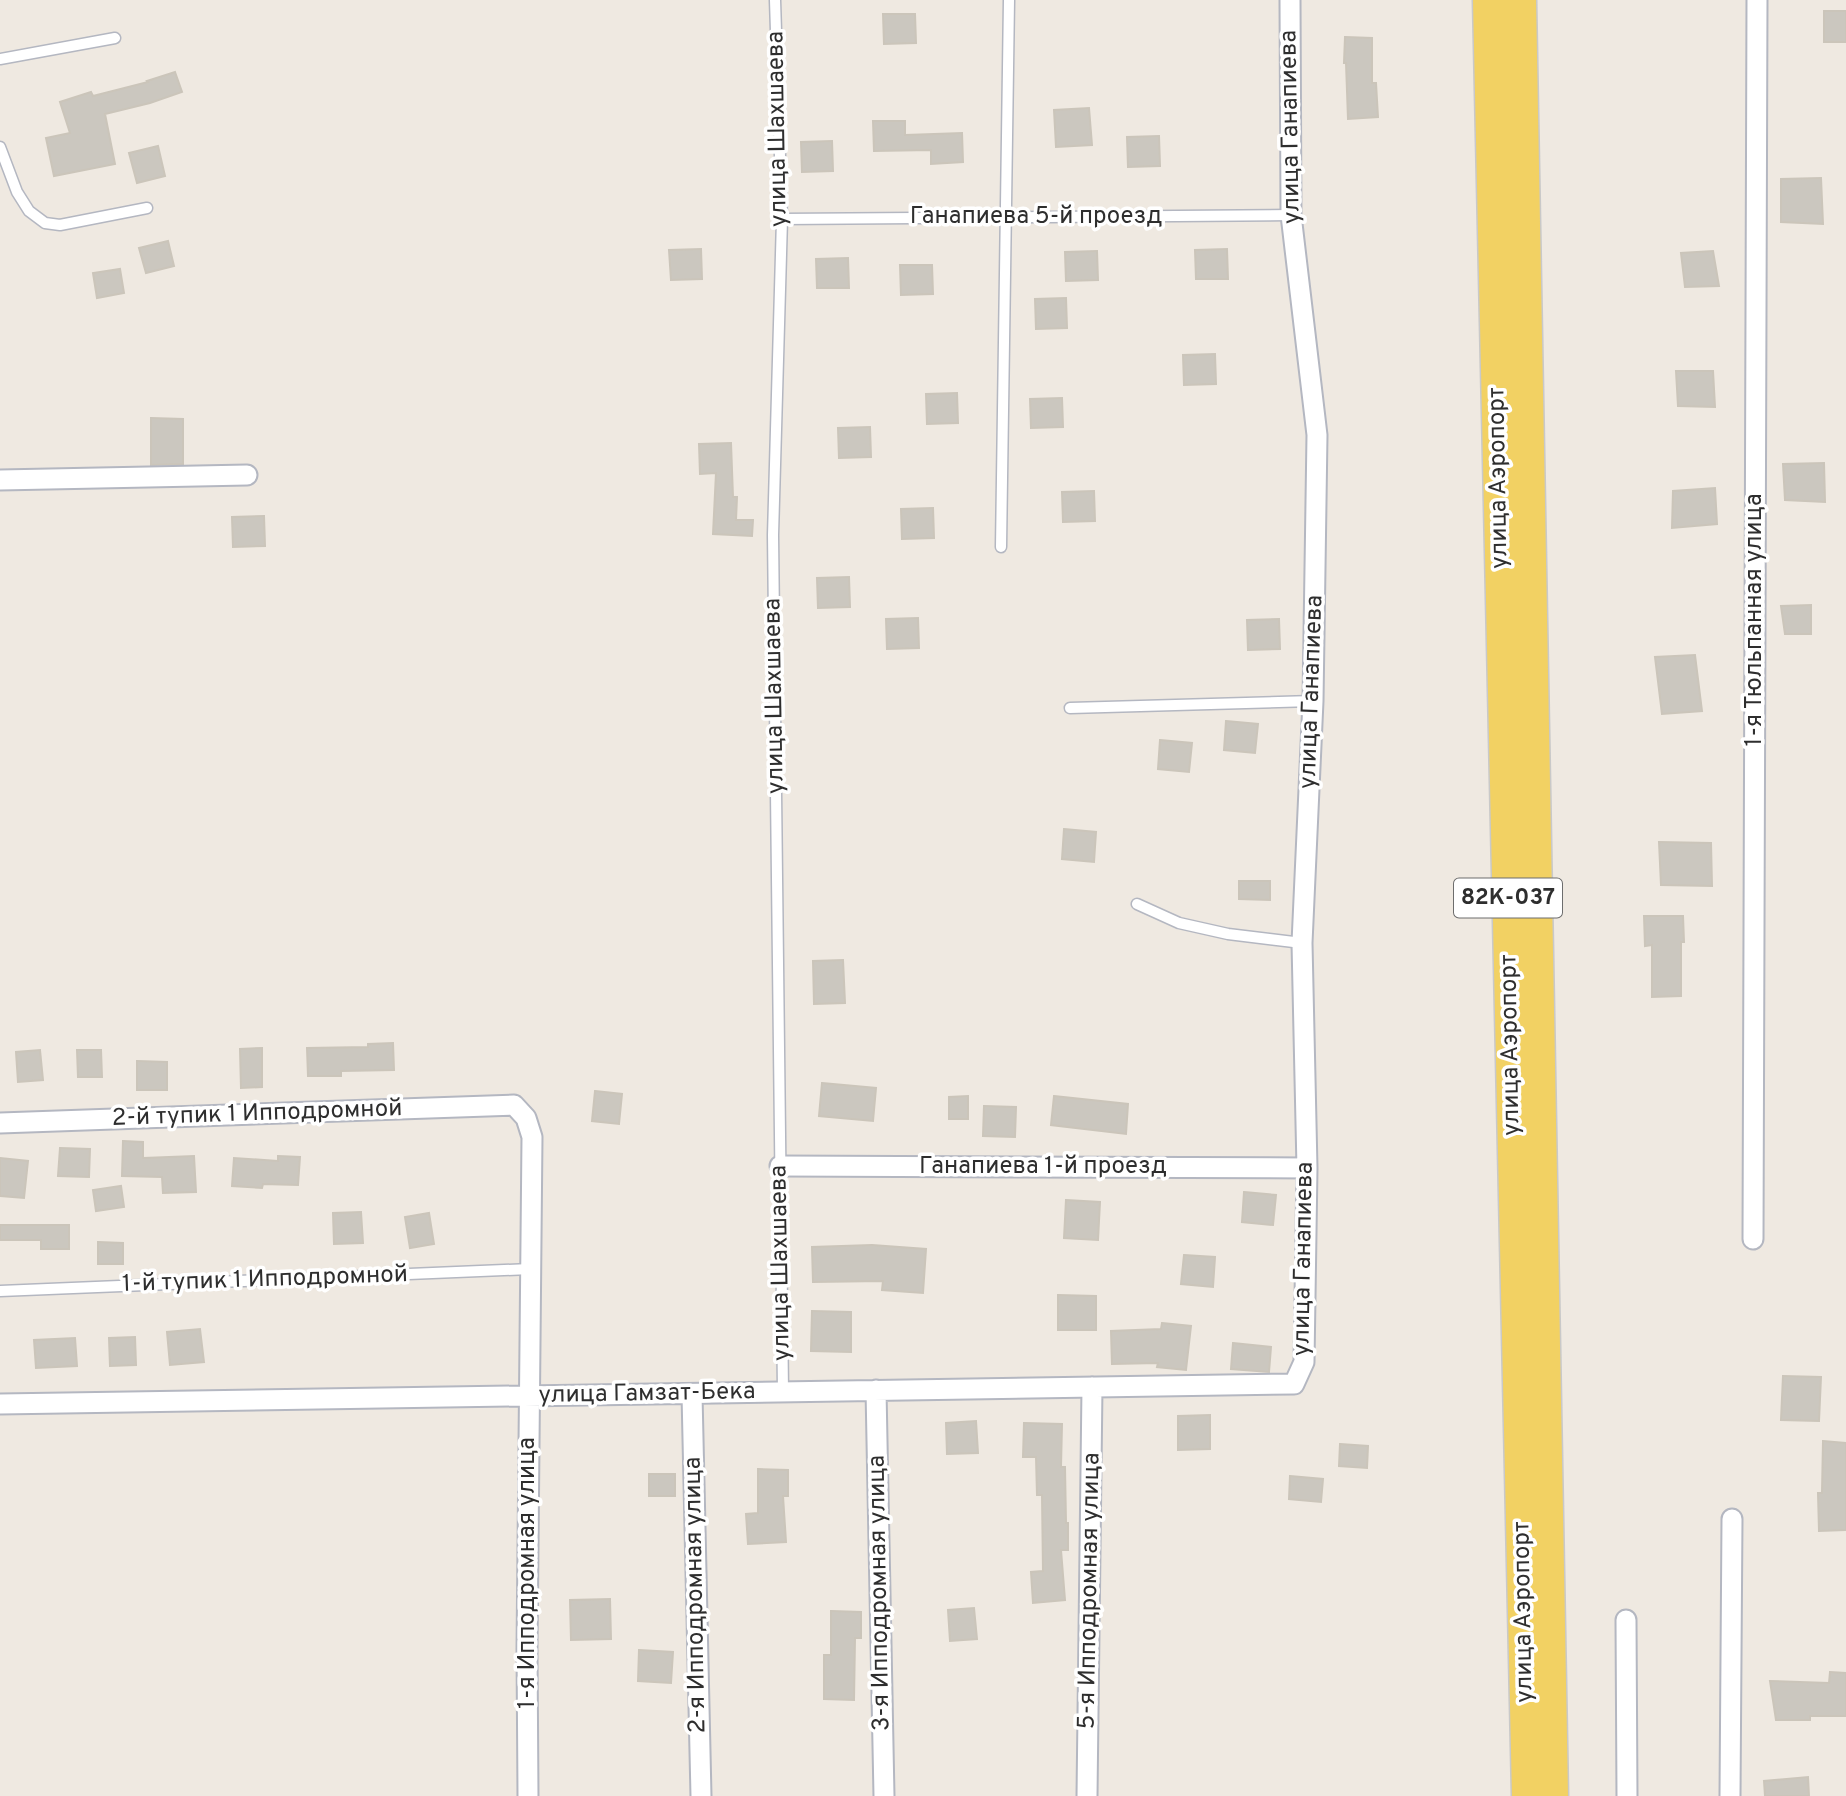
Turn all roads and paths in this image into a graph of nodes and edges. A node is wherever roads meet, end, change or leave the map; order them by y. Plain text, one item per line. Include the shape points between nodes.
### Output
1 (775, 0) edge
2 (1009, 0) edge
3 (1290, 0) edge
4 (1489, 0) edge
5 (1520, 0) edge
6 (1757, 0) edge
7 (115, 38) dead end
8 (0, 59) edge
9 (0, 147) edge
10 (147, 208) dead end
11 (1291, 215) junction
12 (1005, 218) junction
13 (782, 219) junction
14 (247, 475) dead end
15 (0, 480) edge
16 (1001, 548) dead end
17 (1313, 701) junction
18 (1070, 708) dead end
19 (1137, 904) dead end
20 (1302, 943) junction
21 (514, 1105) joint
22 (0, 1124) edge
23 (780, 1166) junction
24 (1307, 1168) junction
25 (1753, 1239) dead end
26 (530, 1269) junction
27 (0, 1291) edge
28 (1294, 1384) joint
29 (1092, 1387) junction
30 (876, 1390) junction
31 (783, 1392) junction
32 (692, 1394) junction
33 (529, 1396) junction
34 (0, 1404) edge
35 (1732, 1519) dead end
36 (1626, 1620) dead end
37 (528, 1796) edge
38 (701, 1796) edge
39 (884, 1796) edge
40 (1087, 1796) edge
41 (1528, 1796) edge
42 (1552, 1796) edge
43 (1627, 1796) edge
44 (1730, 1796) edge

1 - 13 lane, улица Шахшаева
2 - 12 lane
3 - 11 street, улица Ганапиева
4 - 41 main road, улица Аэропорт / 82К-037
5 - 42 main road, улица Аэропорт
6 - 25 street, 1-я Тюльпанная улица
7 - 8 lane
9 - 10 lane via 29,211 45,223 61,225
11 - 12 lane, Ганапиева 5-й проезд
11 - 17 street, улица Ганапиева via 1317,435
12 - 13 lane, Ганапиева 5-й проезд
12 - 16 lane
13 - 23 lane, улица Шахшаева via 773,535
14 - 15 street
17 - 18 lane
17 - 20 street, улица Ганапиева
19 - 20 lane via 1191,926
20 - 24 street, улица Ганапиева
21 - 22 street, 2-й тупик 1 Ипподромной
21 - 26 street, 1-я Ипподромная улица via 526,1118 532,1137
23 - 24 street, Ганапиева 1-й проезд
23 - 31 lane, улица Шахшаева
24 - 28 street, улица Ганапиева via 1304,1362
26 - 27 lane, 1-й тупик 1 Ипподромной
26 - 33 street, 1-я Ипподромная улица
28 - 29 street, улица Гамзат-Бека
29 - 30 street, улица Гамзат-Бека
29 - 40 street, 5-я Ипподромная улица
30 - 31 street, улица Гамзат-Бека
30 - 39 street, 3-я Ипподромная улица
31 - 32 street, улица Гамзат-Бека
32 - 33 street, улица Гамзат-Бека
32 - 38 street, 2-я Ипподромная улица
33 - 34 street, улица Гамзат-Бека
33 - 37 street, 1-я Ипподромная улица
35 - 44 street
36 - 43 street

